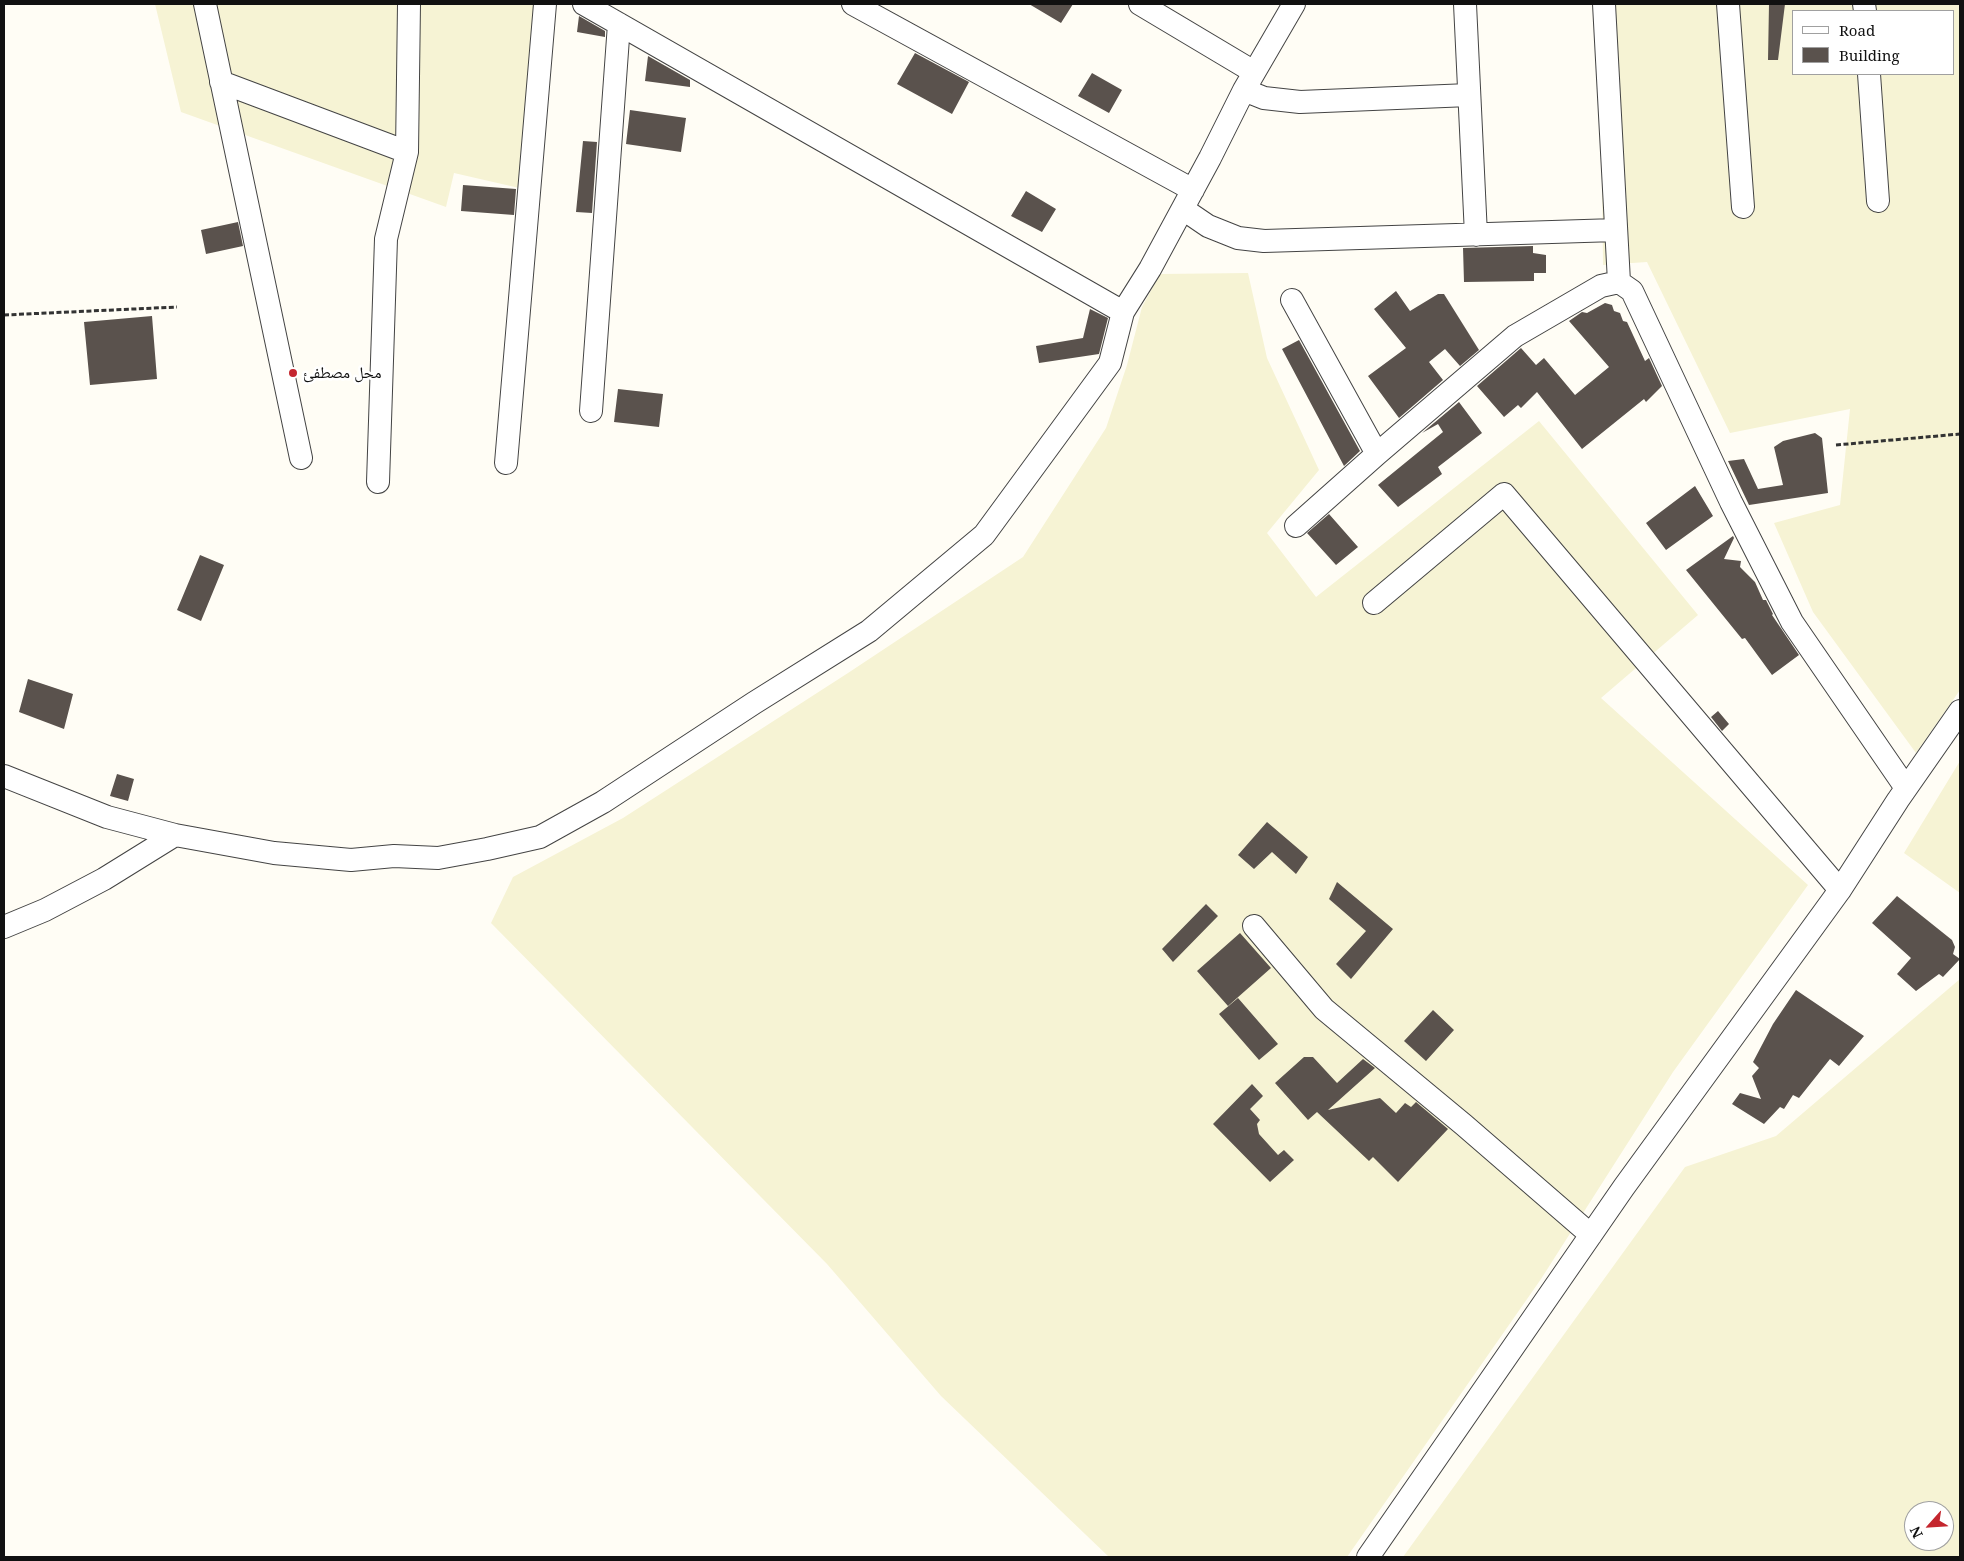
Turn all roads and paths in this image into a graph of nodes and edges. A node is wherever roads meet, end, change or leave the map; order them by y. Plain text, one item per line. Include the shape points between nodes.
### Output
1 (205, 4) edge
2 (409, 4) edge
3 (545, 4) edge
4 (584, 4) edge
5 (853, 4) edge
6 (1140, 4) edge
7 (1294, 4) edge
8 (1465, 4) edge
9 (1604, 4) edge
10 (1728, 4) edge
11 (619, 24) junction
12 (1869, 75) edge
13 (1249, 81) junction
14 (221, 82) junction
15 (1469, 95) junction
16 (407, 152) junction
17 (1188, 199) junction
18 (1878, 201) dead end
19 (1743, 207) dead end
20 (1616, 230) junction
21 (1476, 235) junction
22 (1619, 282) junction
23 (1292, 300) dead end
24 (177, 307) dead end
25 (1123, 312) junction
26 (4, 314) edge
27 (591, 410) dead end
28 (1960, 434) edge
29 (1836, 445) dead end
30 (1377, 454) junction
31 (301, 458) dead end
32 (506, 463) dead end
33 (378, 482) dead end
34 (1296, 526) dead end
35 (1374, 604) dead end
36 (1960, 711) edge
37 (4, 776) edge
38 (1906, 788) junction
39 (175, 835) junction
40 (1840, 890) junction
41 (1254, 926) dead end
42 (4, 927) edge
43 (1591, 1235) junction
44 (1368, 1557) edge

1 - 14 street
2 - 16 street
3 - 32 street
4 - 11 street
5 - 17 street
6 - 13 street
7 - 13 street
8 - 15 street
9 - 20 street
10 - 19 street
11 - 25 street
11 - 27 street
12 - 18 street
13 - 15 street via 1264,98 1300,102
13 - 17 street
14 - 16 street
14 - 31 street
15 - 21 street
16 - 33 street via 386,239
17 - 21 street via 1208,226 1238,238 1264,241
17 - 25 street
20 - 21 street
20 - 22 street
22 - 30 street via 1601,286 1515,336
22 - 38 street via 1632,292 1731,502 1792,622
23 - 30 street
24 - 26 path
25 - 39 street via 1110,363 984,535 869,632 603,802 540,837 438,858 394,856 351,860 274,853
28 - 29 path
30 - 34 street
35 - 40 street via 1504,494
36 - 38 street
37 - 39 street via 107,817
38 - 40 street
39 - 42 street via 104,879
40 - 43 street
41 - 43 street via 1324,1009
43 - 44 street

